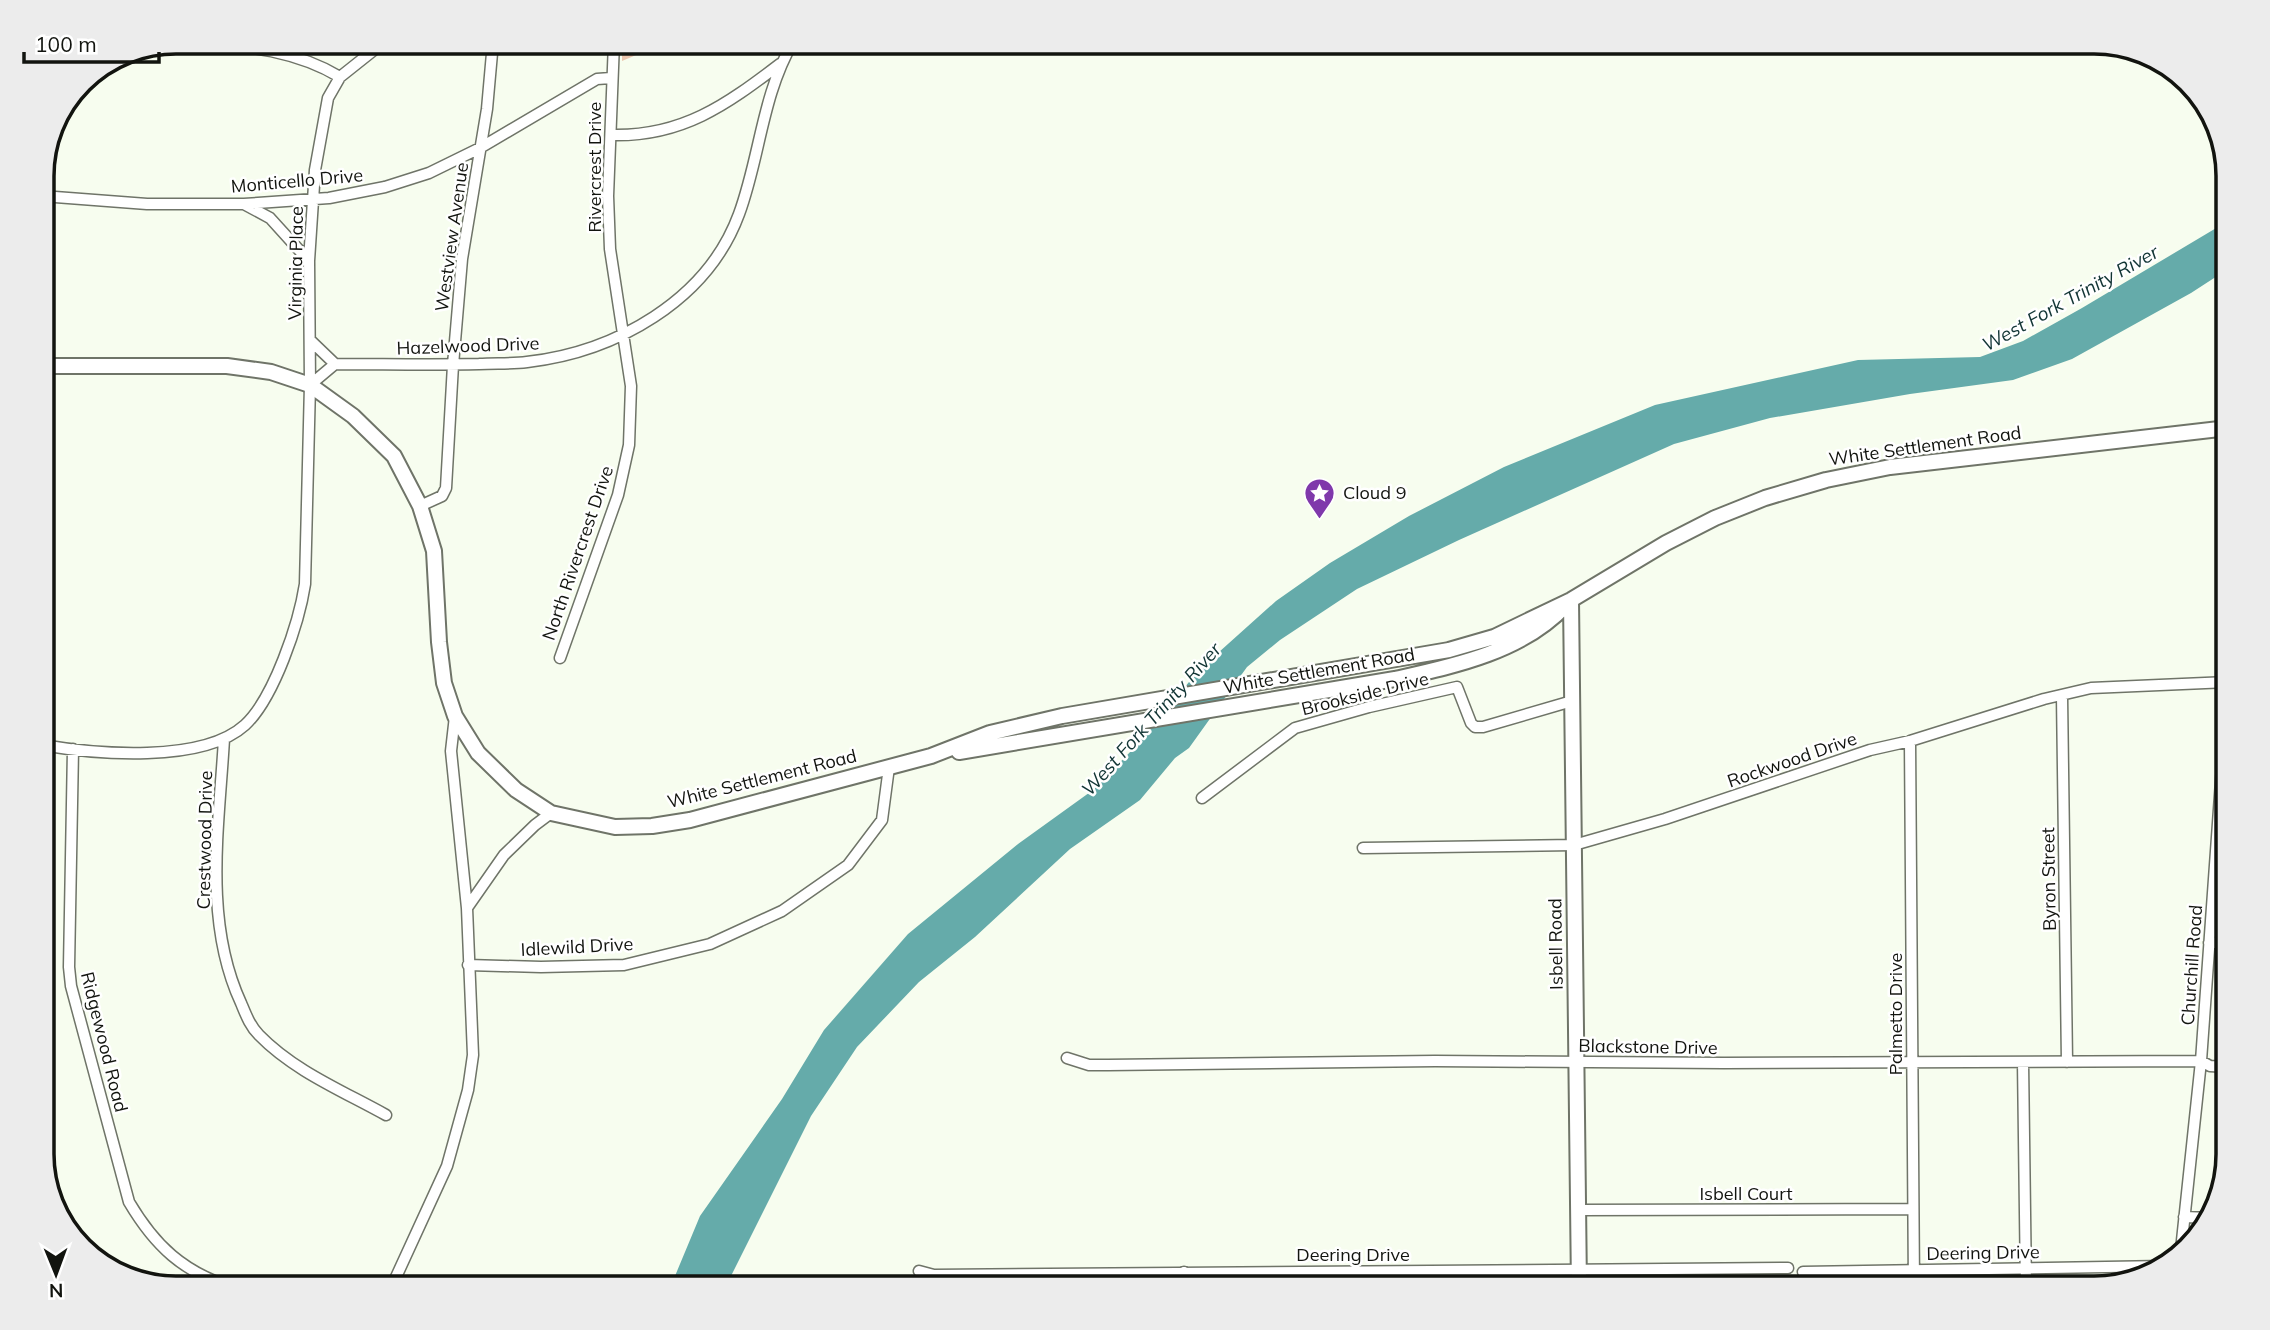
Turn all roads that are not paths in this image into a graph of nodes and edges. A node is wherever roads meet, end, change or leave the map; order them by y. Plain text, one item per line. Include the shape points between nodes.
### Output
1 (285, 54) edge
2 (369, 54) edge
3 (492, 54) edge
4 (613, 54) edge
5 (786, 54) edge
6 (781, 63) junction
7 (340, 77) junction
8 (611, 78) junction
9 (611, 135) junction
10 (480, 148) junction
11 (55, 197) edge
12 (313, 199) junction
13 (244, 204) junction
14 (309, 261) junction
15 (624, 334) junction
16 (310, 340) junction
17 (335, 364) junction
18 (453, 365) junction
19 (55, 366) edge
20 (310, 386) junction
21 (2215, 429) edge
22 (420, 506) junction
23 (1571, 600) junction
24 (560, 658) dead end
25 (2216, 683) edge
26 (2062, 696) junction
27 (1572, 701) junction
28 (455, 716) junction
29 (224, 739) junction
30 (1910, 741) junction
31 (55, 747) edge
32 (73, 749) junction
33 (931, 756) junction
34 (888, 767) junction
35 (1202, 798) dead end
36 (551, 813) junction
37 (1574, 845) junction
38 (1363, 848) dead end
39 (2216, 851) edge
40 (467, 908) junction
41 (2209, 943) junction
42 (2216, 943) edge
43 (468, 965) junction
44 (1067, 1058) dead end
45 (2201, 1061) junction
46 (1576, 1062) junction
47 (1912, 1062) junction
48 (2024, 1062) junction
49 (2067, 1062) junction
50 (2216, 1066) edge
51 (386, 1115) dead end
52 (1913, 1209) junction
53 (1578, 1210) junction
54 (2183, 1217) junction
55 (2197, 1218) edge
56 (2182, 1238) edge
57 (2139, 1266) edge
58 (1788, 1268) dead end
59 (2026, 1268) junction
60 (1579, 1269) junction
61 (1914, 1269) junction
62 (919, 1271) dead end
63 (1184, 1272) junction
64 (1803, 1272) dead end
65 (203, 1276) edge
66 (397, 1276) edge
67 (1184, 1276) edge
68 (1579, 1276) edge
69 (1914, 1276) edge
70 (2026, 1276) edge

1 - 7 street via 319,64
2 - 7 street, Virginia Place
3 - 10 street, Westview Avenue
4 - 8 street, Rivercrest Drive
5 - 6 street, Hazelwood Drive
6 - 9 street via 700,118 669,130
6 - 15 street, Hazelwood Drive via 747,190 722,248 689,290 661,314
7 - 12 street, Virginia Place via 328,98
8 - 9 street, Rivercrest Drive
8 - 10 street, Monticello Drive via 597,79
9 - 15 street, Rivercrest Drive via 610,249
10 - 12 street, Monticello Drive via 429,173 385,187
10 - 18 street, Westview Avenue via 464,246
11 - 13 street, Monticello Drive via 147,204
12 - 13 street, Monticello Drive
12 - 14 street, Virginia Place
13 - 14 street via 270,218
14 - 16 street, Virginia Place
15 - 18 street, Hazelwood Drive via 564,356 526,363
15 - 24 street, North Rivercrest Drive via 631,386 629,445 618,495
16 - 17 street
16 - 20 street, Virginia Place
17 - 18 street, Hazelwood Drive
17 - 20 street
18 - 22 street, Westview Avenue via 446,488 442,496
19 - 20 main road, White Settlement Road via 227,366 271,372
20 - 22 main road, White Settlement Road via 353,416 394,456
20 - 29 street, Crestwood Drive via 305,584 300,611 258,709
21 - 23 main road, White Settlement Road via 1891,467 1826,480 1715,518
22 - 28 main road, White Settlement Road via 434,551 444,683
23 - 27 main road, Isbell Road
23 - 33 main road, White Settlement Road via 1494,637 1449,650 1062,716 990,733
23 - 33 main road, White Settlement Road via 1548,624 1494,652 1435,671
25 - 26 street, Rockwood Drive via 2091,688
26 - 30 street, Rockwood Drive
26 - 49 street, Byron Street
27 - 35 street, Brookside Drive via 1483,727 1471,723 1457,687 1368,707 1295,728
27 - 37 main road, Isbell Road
28 - 36 main road, White Settlement Road via 478,753 516,790
28 - 40 street via 451,751
29 - 32 street, Crestwood Drive via 157,753
29 - 51 street, Crestwood Drive via 216,892 232,985 254,1028 288,1060
30 - 37 street, Rockwood Drive
30 - 47 street, Palmetto Drive
31 - 32 street, Crestwood Drive
32 - 65 street, Ridgewood Road via 70,977 129,1202 160,1247
33 - 34 main road, White Settlement Road
34 - 36 main road, White Settlement Road via 652,826 615,827
34 - 43 street, Idlewild Drive via 882,820 848,864 782,911 709,944 624,965
36 - 40 street via 504,855
37 - 38 street, Rockwood Drive
37 - 46 main road, Isbell Road
39 - 41 street, Churchill Road
40 - 43 street
41 - 42 street
41 - 45 street, Churchill Road
43 - 66 street via 473,1055 461,1123 447,1166
44 - 46 street, Blackstone Drive via 1108,1066
45 - 49 street, Blackstone Drive
45 - 50 street, Blackstone Drive
45 - 54 street, Churchill Road
46 - 47 street, Blackstone Drive
46 - 53 main road, Isbell Road
47 - 48 street, Blackstone Drive
47 - 52 street, Palmetto Drive
48 - 49 street, Blackstone Drive
48 - 59 street
52 - 53 street, Isbell Court
52 - 61 street, Palmetto Drive
53 - 60 main road, Isbell Road
54 - 55 street
54 - 56 street, Churchill Road
57 - 59 street, Deering Drive
58 - 60 street, Deering Drive
59 - 61 street, Deering Drive
59 - 70 street
60 - 63 street, Deering Drive
60 - 68 main road, Isbell Road
61 - 64 street, Deering Drive
61 - 69 street, Palmetto Drive
62 - 63 street, Deering Drive via 934,1275
63 - 67 street

